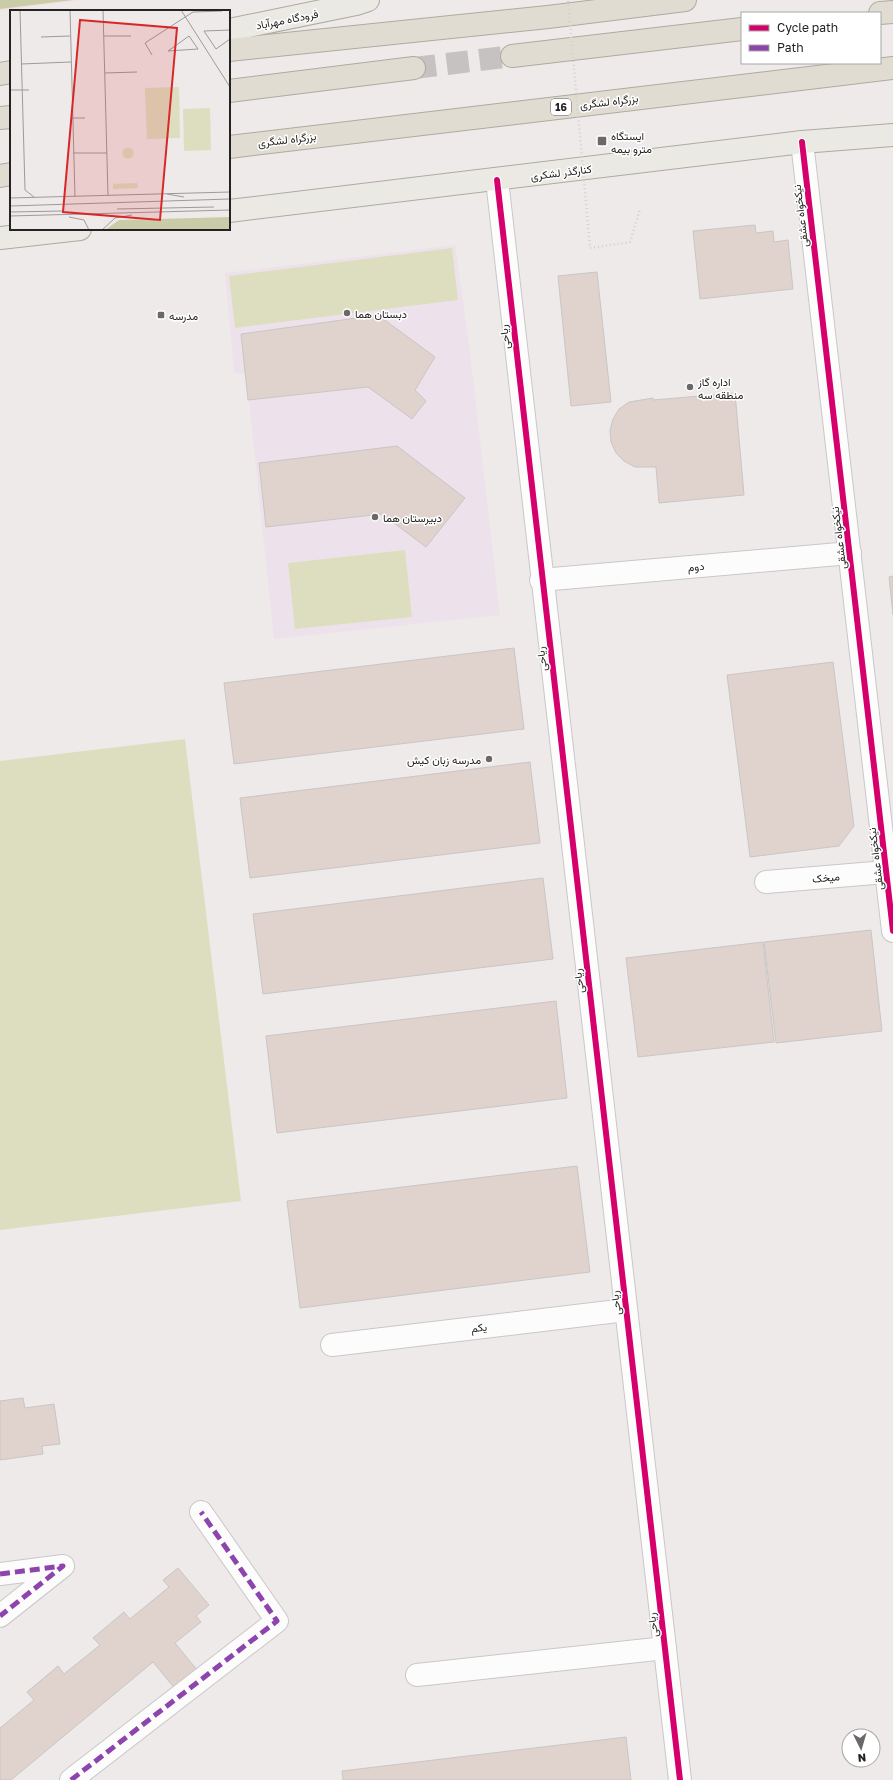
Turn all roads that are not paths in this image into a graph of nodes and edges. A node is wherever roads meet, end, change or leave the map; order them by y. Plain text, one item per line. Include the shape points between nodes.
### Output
1 (368, 0) edge
2 (685, 0) edge
3 (893, 12) edge
4 (881, 13) edge
5 (741, 29) edge
6 (230, 30) edge
7 (230, 50) edge
8 (512, 56) tunnel mouth
9 (414, 68) tunnel mouth
10 (893, 68) edge
11 (10, 72) edge
12 (0, 73) edge
13 (230, 91) edge
14 (10, 117) edge
15 (0, 118) edge
16 (893, 135) edge
17 (802, 142) junction
18 (230, 146) edge
19 (10, 174) edge
20 (0, 176) edge
21 (497, 180) junction
22 (230, 212) edge
23 (71, 230) edge
24 (0, 238) edge
25 (850, 553) junction
26 (541, 580) junction
27 (886, 872) junction
28 (766, 882) dead end
29 (893, 931) edge
30 (626, 1310) junction
31 (332, 1345) dead end
32 (200, 1512) dead end
33 (0, 1574) edge
34 (0, 1616) edge
35 (665, 1648) junction
36 (418, 1675) dead end
37 (71, 1780) edge
38 (680, 1780) edge

1 - 6 main road, فرودگاه مهرآباد via 341,8
2 - 7 highway
3 - 4 highway
5 - 8 highway
9 - 13 highway
10 - 18 highway, بزرگراه لشگری / 16
11 - 12 highway
14 - 15 highway
16 - 17 main road, کنارگذر لشکری
17 - 21 main road, کنارگذر لشکری
17 - 25 street, نیکخواه عشقی
19 - 20 highway
21 - 22 main road, کنارگذر لشکری
21 - 26 street, ریاحی
23 - 24 main road
25 - 26 street, دوم
25 - 27 street, نیکخواه عشقی
26 - 30 street, ریاحی
27 - 28 street, میخک
27 - 29 street, نیکخواه عشقی
30 - 31 street, یکم
30 - 35 street, ریاحی
32 - 37 street via 276,1621
33 - 34 street via 63,1566
35 - 36 street
35 - 38 street, ریاحی

